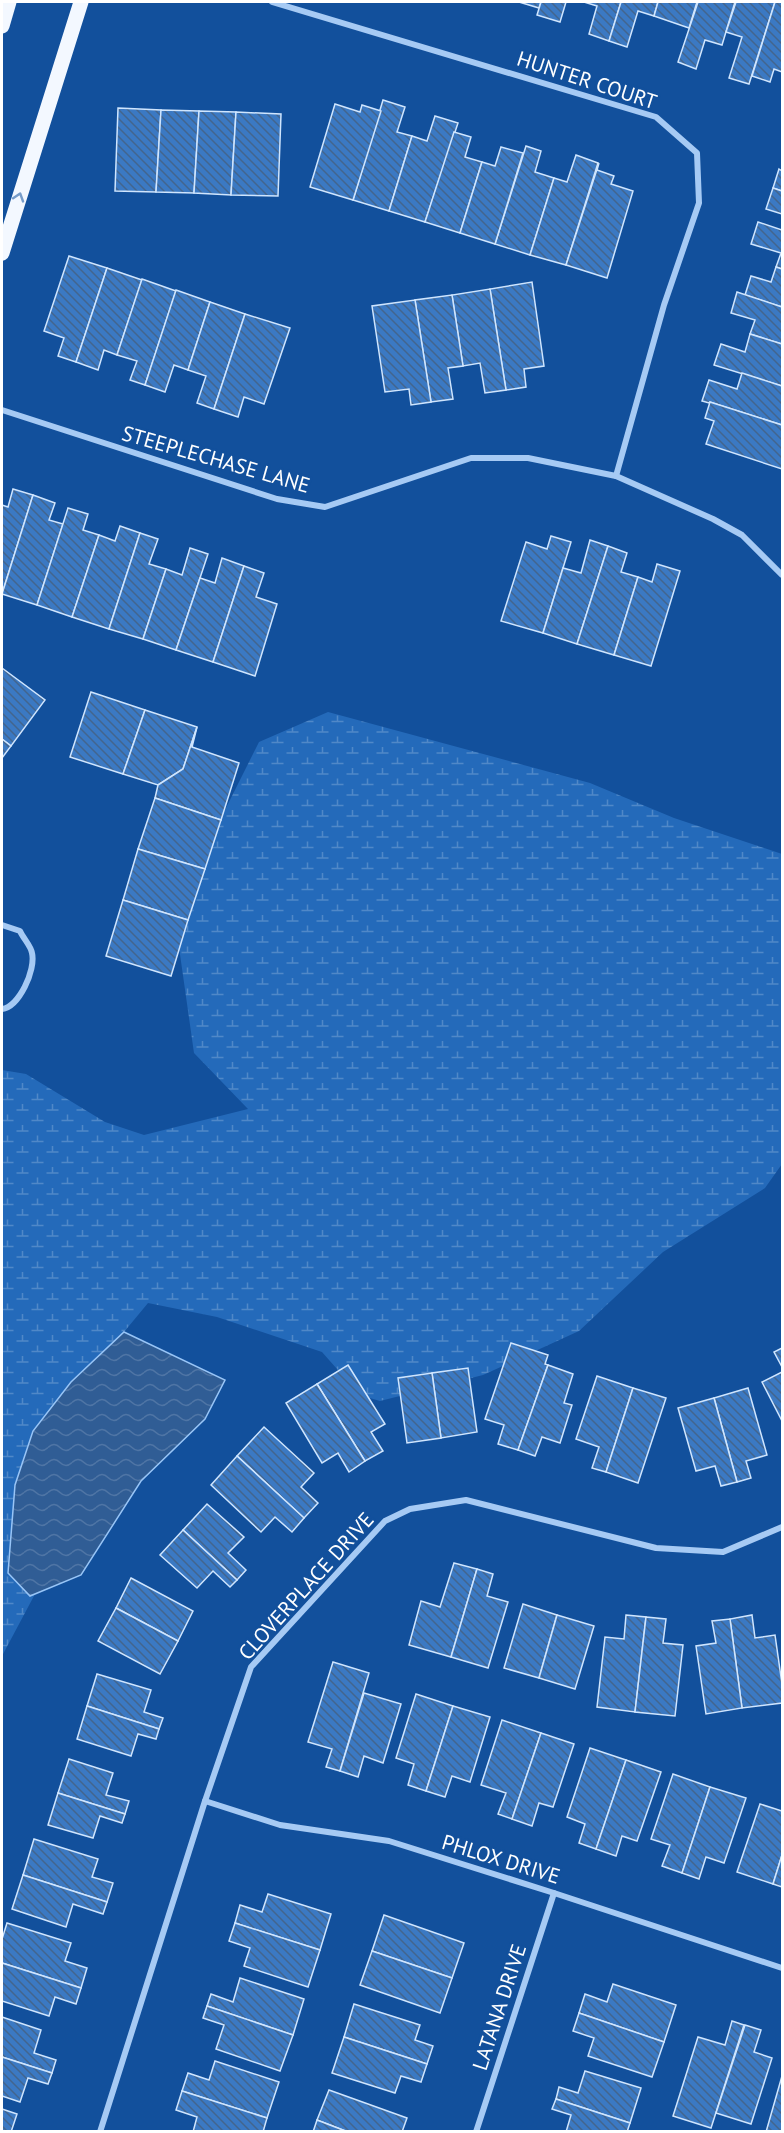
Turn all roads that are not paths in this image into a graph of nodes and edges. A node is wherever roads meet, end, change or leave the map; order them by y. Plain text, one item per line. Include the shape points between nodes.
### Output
1 (9, 2) edge
2 (81, 2) edge
3 (272, 2) edge
4 (2, 26) edge
5 (2, 253) edge
6 (2, 410) edge
7 (616, 476) junction
8 (783, 575) edge
9 (2, 925) edge
10 (2, 1009) edge
11 (783, 1527) edge
12 (205, 1801) junction
13 (554, 1893) junction
14 (783, 1968) edge
15 (100, 2132) edge
16 (476, 2132) edge

1 - 4 main road
5 -> 2 main road
3 - 7 street, HUNTER COURT via 656,117 697,153 699,203 664,305
6 - 7 street, STEEPLECHASE LANE via 277,499 325,507 471,458 528,458
7 - 8 street, STEEPLECHASE LANE via 742,535
9 - 10 street via 20,932 32,952 31,975 7,1009
11 - 12 street, CLOVERPLACE DRIVE via 723,1552 656,1548 466,1500 410,1509 385,1521 251,1666
12 - 13 street, PHLOX DRIVE via 280,1825 389,1841
12 - 15 street, CLOVERPLACE DRIVE
13 - 14 street, PHLOX DRIVE
13 - 16 street, LATANA DRIVE

